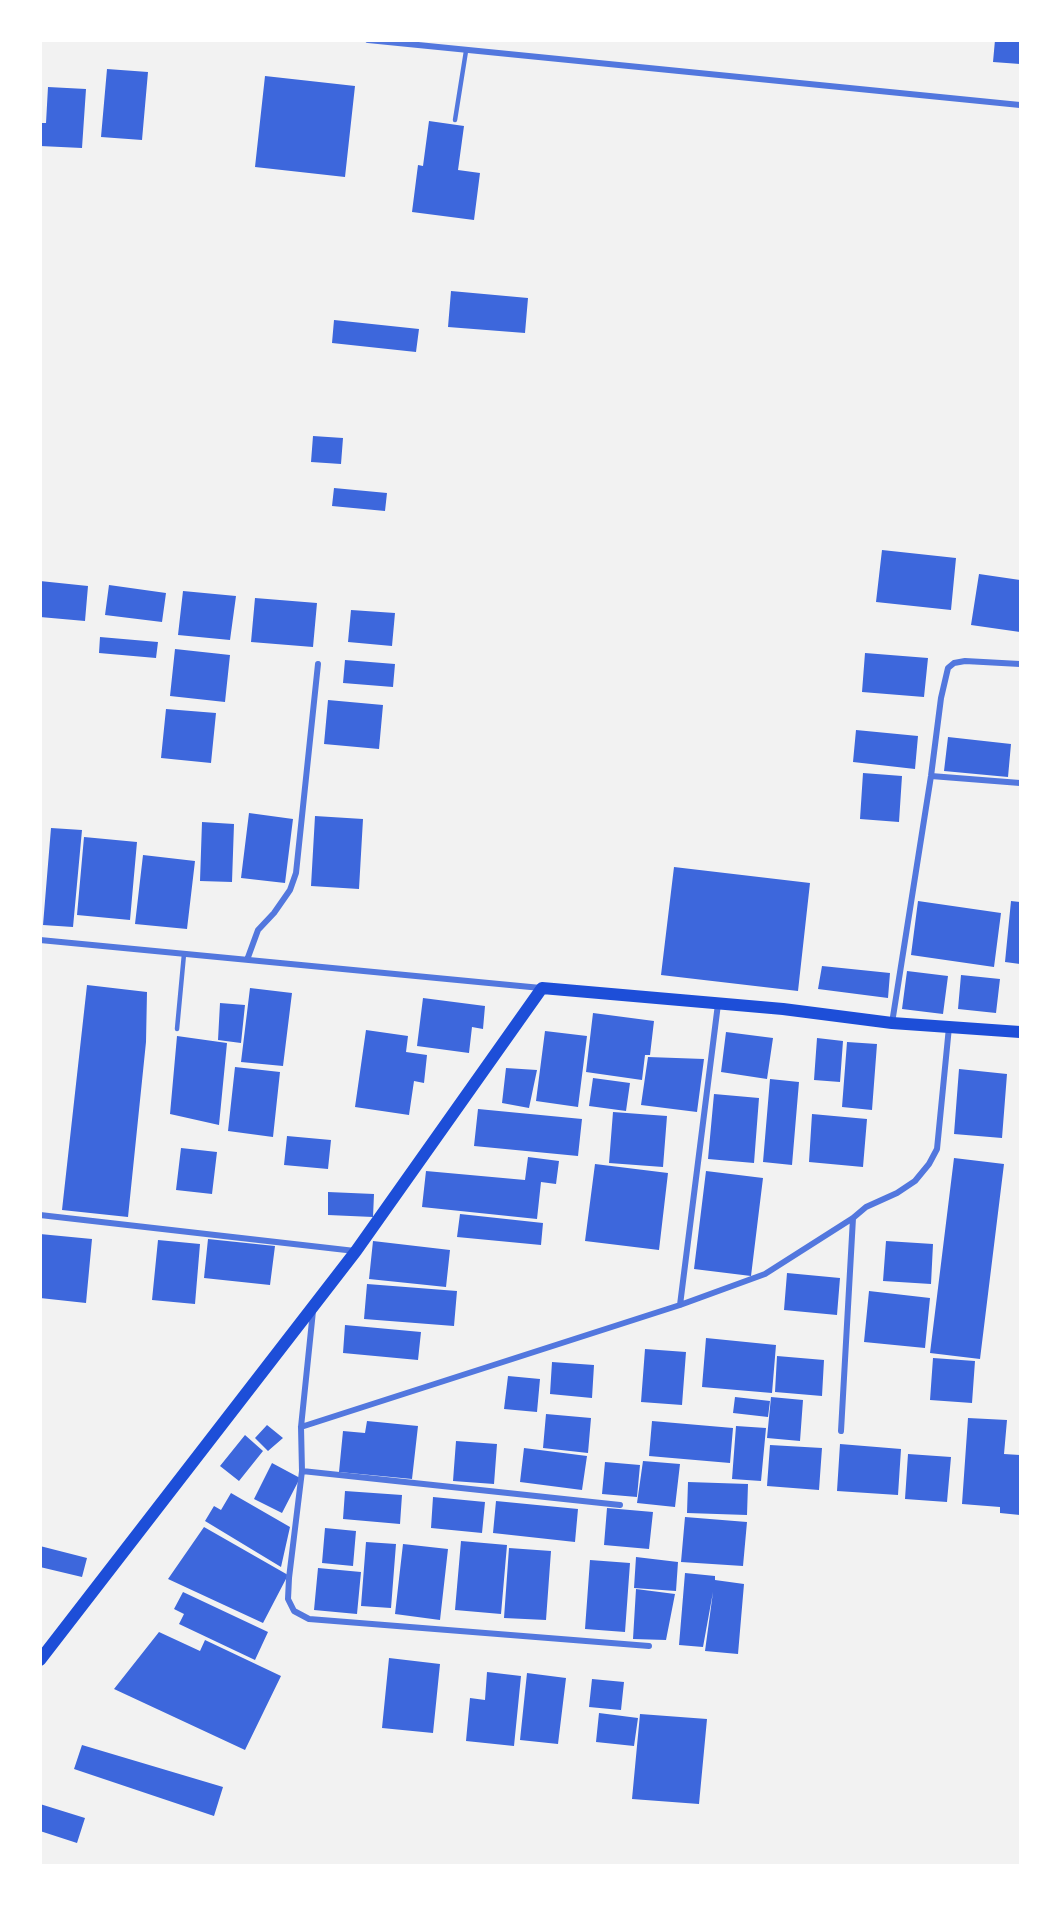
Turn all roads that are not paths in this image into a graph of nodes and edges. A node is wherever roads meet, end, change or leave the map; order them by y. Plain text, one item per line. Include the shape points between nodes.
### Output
1 (368, 40) edge
2 (466, 51) junction
3 (1020, 105) edge
4 (455, 120) dead end
5 (318, 664) dead end
6 (1020, 664) edge
7 (931, 776) junction
8 (1020, 783) edge
9 (40, 940) edge
10 (184, 954) junction
11 (247, 960) junction
12 (542, 988) junction
13 (718, 1003) junction
14 (892, 1023) junction
15 (950, 1026) junction
16 (177, 1029) dead end
17 (1020, 1032) edge
18 (40, 1215) edge
19 (853, 1218) junction
20 (356, 1251) junction
21 (680, 1305) junction
22 (313, 1308) junction
23 (301, 1427) junction
24 (841, 1431) dead end
25 (302, 1471) junction
26 (620, 1505) dead end
27 (649, 1646) dead end
28 (40, 1660) edge

1 - 2 street
2 - 3 street
2 - 4 lane
5 - 11 street via 296,873 290,890 258,930
6 - 7 street via 965,661 948,668
7 - 8 street
7 - 14 street
9 - 10 street
10 - 11 street
10 - 16 lane
11 - 12 street
12 - 13 main road
12 - 20 main road
13 - 14 main road
13 - 21 street
14 - 15 main road
15 - 17 main road
15 - 19 street via 937,1149 915,1181
18 - 20 street
19 - 21 street via 765,1274
19 - 24 street
20 - 22 main road
21 - 23 street
22 - 23 street
22 - 28 main road
23 - 25 street
25 - 26 street
25 - 27 street via 288,1599 294,1611 309,1619

